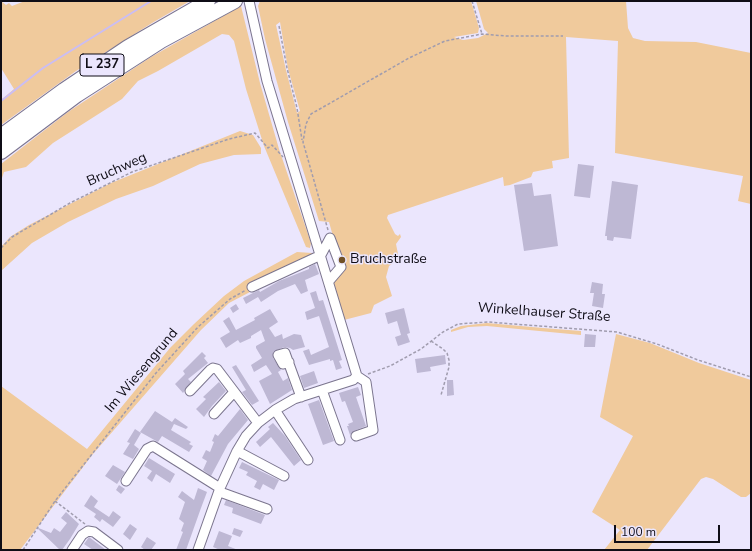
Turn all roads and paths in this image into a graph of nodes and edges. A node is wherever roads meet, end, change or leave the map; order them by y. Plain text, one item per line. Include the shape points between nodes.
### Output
1 (208, 1) edge
2 (235, 1) edge
3 (472, 1) edge
4 (250, 6) edge
5 (279, 26) dead end
6 (482, 34) junction
7 (563, 36) dead end
8 (1, 136) edge
9 (303, 142) junction
10 (1, 152) edge
11 (291, 157) junction
12 (330, 238) junction
13 (1, 248) edge
14 (321, 255) junction
15 (329, 281) junction
16 (252, 287) joint
17 (431, 341) junction
18 (289, 362) dead end
19 (357, 376) junction
20 (751, 377) edge
21 (190, 390) dead end
22 (322, 390) junction
23 (234, 392) junction
24 (441, 395) dead end
25 (301, 397) junction
26 (275, 410) junction
27 (214, 414) dead end
28 (258, 423) junction
29 (356, 436) dead end
30 (340, 440) dead end
31 (236, 451) junction
32 (308, 460) dead end
33 (284, 476) dead end
34 (126, 481) dead end
35 (220, 490) junction
36 (55, 501) junction
37 (267, 509) dead end
38 (88, 531) junction
39 (23, 550) edge
40 (72, 550) edge
41 (118, 550) edge
42 (198, 550) edge

1 - 8 highway, L 237 via 122,51
2 - 10 highway, L 237 via 142,53 77,95
3 - 6 path
4 - 11 street via 267,81
5 - 9 path
6 - 7 path
6 - 9 path via 445,41 334,100 311,114 306,124
9 - 12 path
11 - 13 path, Bruchweg via 280,156 272,145 268,148 252,133 132,172 70,203 12,238
11 - 14 street
12 - 14 street
12 - 15 street via 341,267
14 - 15 street
14 - 16 street
15 - 19 street
16 - 36 path, Im Wiesengrund via 230,299 198,327 156,373
17 - 19 path, Winkelhauser Straße via 390,366
17 - 20 path, Winkelhauser Straße via 458,324 468,322 617,332
17 - 24 path via 447,353 449,360
18 - 25 street
19 - 22 street via 353,380
19 - 29 street via 366,382 373,430
21 - 23 street via 213,368 217,369
22 - 25 street
22 - 30 street
23 - 27 street
23 - 28 street
25 - 26 street
26 - 28 street
26 - 32 street
28 - 31 street
31 - 33 street
31 - 35 street
34 - 35 street via 147,449 153,446
35 - 37 street
35 - 42 street
36 - 38 path via 84,522
36 - 39 path, Im Wiesengrund
38 - 40 street via 82,535
38 - 41 street via 94,532

